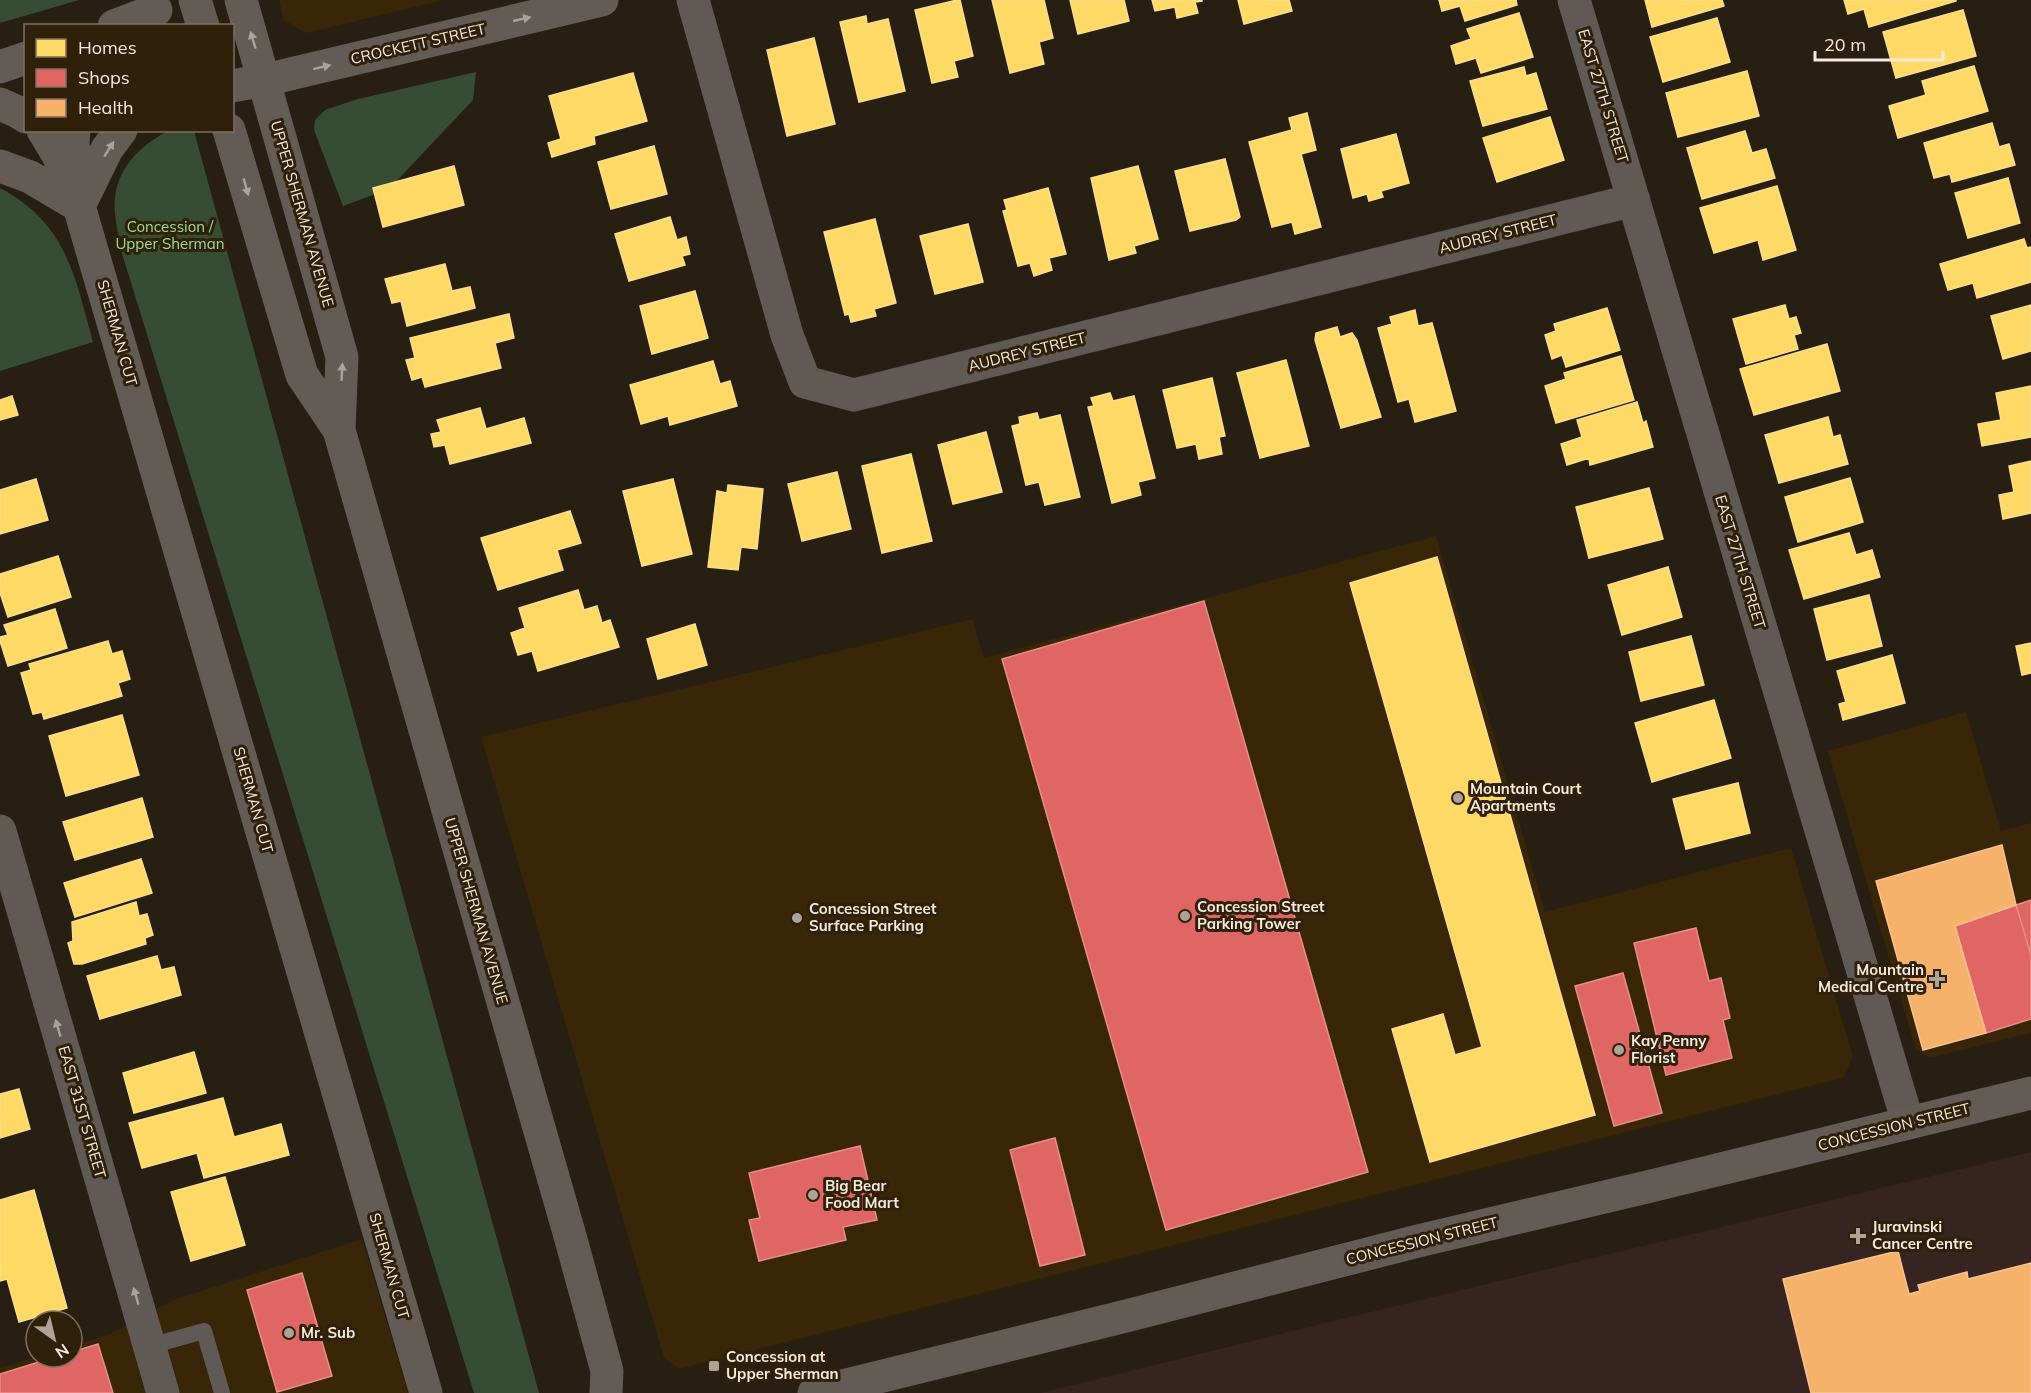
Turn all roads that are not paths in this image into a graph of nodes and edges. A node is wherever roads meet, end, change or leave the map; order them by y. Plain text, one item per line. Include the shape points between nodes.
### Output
1 (195, 0) edge
2 (241, 0) edge
3 (602, 0) edge
4 (693, 0) edge
5 (1574, 0) edge
6 (153, 12) edge
7 (120, 24) edge
8 (201, 24) edge
9 (24, 59) edge
10 (0, 67) edge
11 (265, 80) junction
12 (234, 86) edge
13 (0, 104) edge
14 (24, 116) edge
15 (44, 132) edge
16 (74, 132) edge
17 (120, 132) edge
18 (230, 132) edge
19 (0, 166) edge
20 (1634, 200) junction
21 (80, 206) junction
22 (339, 430) junction
23 (0, 831) edge
24 (2031, 1093) edge
25 (1908, 1123) junction
26 (150, 1346) junction
27 (163, 1393) edge
28 (222, 1393) edge
29 (426, 1393) edge
30 (606, 1393) edge
31 (814, 1393) edge

1 - 8 main road
11 -> 2 main road, UPPER SHERMAN AVENUE
11 -> 3 main road, CROCKETT STREET
4 - 20 street, AUDREY STREET via 787,335 805,382 854,395
5 - 20 street, EAST 27TH STREET
6 - 7 main road
9 - 10 main road
11 - 12 main road, CROCKETT STREET
22 -> 11 main road, UPPER SHERMAN AVENUE via 342,357
13 - 14 main road
15 - 21 main road
16 - 21 main road
21 -> 17 main road
18 -> 22 main road, UPPER SHERMAN AVENUE via 302,375
19 - 21 main road via 30,177
20 - 25 street, EAST 27TH STREET
21 - 29 main road, SHERMAN CUT
22 - 30 main road, UPPER SHERMAN AVENUE via 570,1236 607,1371
26 -> 23 street, EAST 31ST STREET
24 - 25 main road, CONCESSION STREET
25 - 31 main road, CONCESSION STREET
26 - 27 street, EAST 31ST STREET
26 - 28 lane via 204,1331

